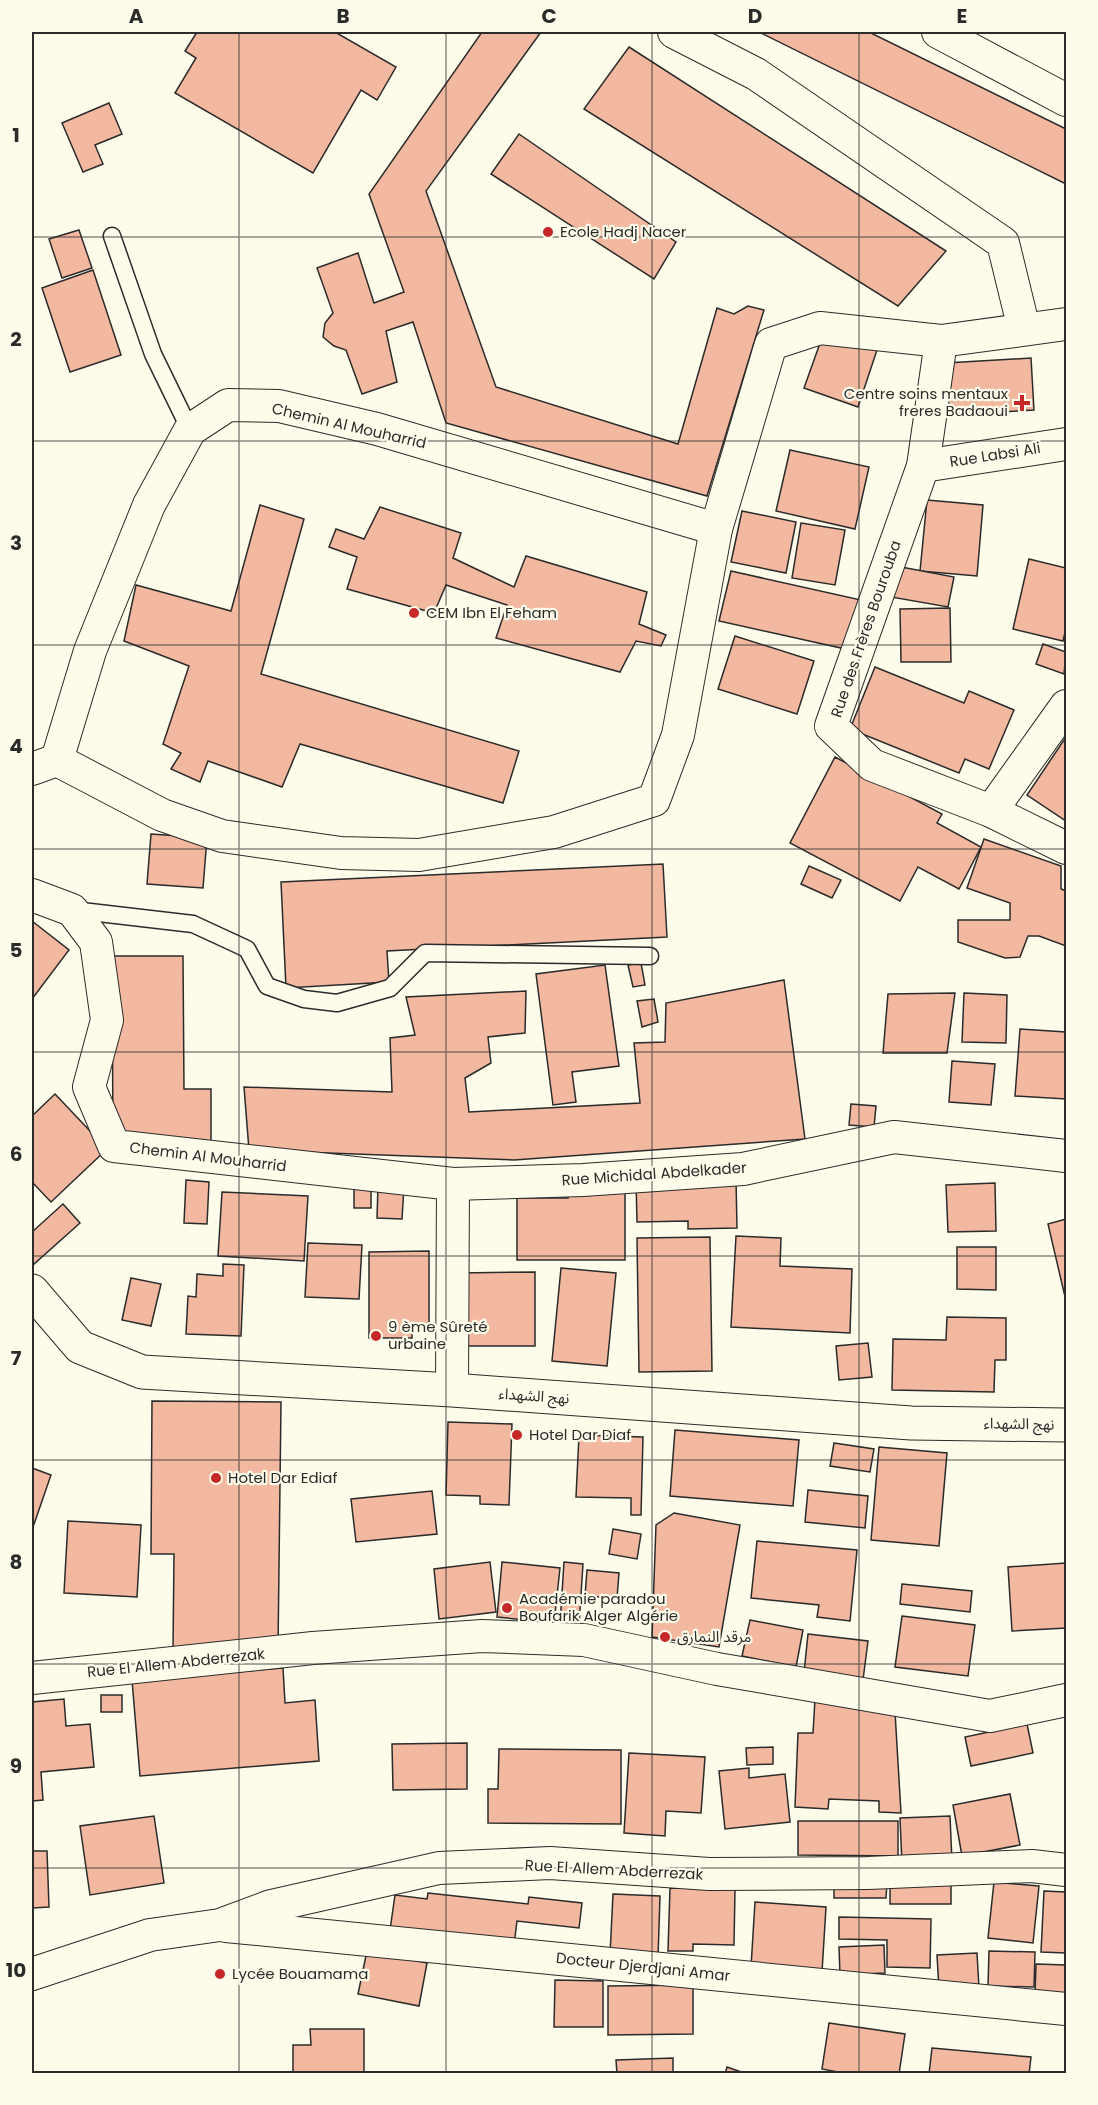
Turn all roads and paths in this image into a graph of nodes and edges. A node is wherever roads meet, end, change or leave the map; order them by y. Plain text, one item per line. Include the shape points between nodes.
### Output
1 (674, 32) edge
2 (938, 32) edge
3 (1066, 100) edge
4 (112, 236) dead end
5 (1066, 324) edge
6 (1024, 329) junction
7 (941, 341) junction
8 (190, 430) junction
9 (1066, 444) edge
10 (923, 466) junction
11 (716, 529) junction
12 (1066, 706) edge
13 (44, 764) edge
14 (991, 811) junction
15 (1066, 848) edge
16 (32, 895) edge
17 (72, 910) junction
18 (650, 956) dead end
19 (1066, 1156) edge
20 (453, 1185) junction
21 (32, 1291) edge
22 (452, 1390) junction
23 (1066, 1425) edge
24 (32, 1678) edge
25 (1066, 1700) edge
26 (1066, 1870) edge
27 (220, 1925) junction
28 (32, 1974) edge
29 (1066, 2009) edge

1 - 6 street via 756,74 1003,243
2 - 3 street
4 - 8 lane via 153,354
5 - 6 street
6 - 7 street
7 - 10 street, Rue des Frères Bourouba
7 - 11 street, Chemin Al Mouharrid via 820,328 771,345
8 - 11 street, Chemin Al Mouharrid via 228,405 279,406 377,429
8 - 13 street, Chemin Al Mouharrid via 149,505
9 - 10 street, Rue Labsi Ali
10 - 14 street, Rue des Frères Bourouba via 831,726 872,765
11 - 13 street, Chemin Al Mouharrid via 678,735 654,800 542,834 419,855 340,853 222,836 162,815
12 - 14 street
14 - 15 street, Rue des Frères Bourouba
16 - 17 street
17 - 18 lane via 193,924 247,949 267,986 304,999 337,1003 390,988 425,953
17 - 20 street, Chemin Al Mouharrid via 96,942 107,1020 89,1087 114,1146
19 - 20 street, Rue Michidal Abdelkader via 894,1137 743,1169
20 - 22 street
21 - 22 main road, نهج الشهداء via 80,1347 142,1372
22 - 23 main road, نهج الشهداء via 911,1423
24 - 25 street, Rue El Allem Abderrezak via 313,1648 482,1636 585,1640 717,1669 990,1716
26 - 27 street, Rue El Allem Abderrezak via 1032,1866 709,1874 549,1863 439,1869 271,1906
27 - 28 street, Rue El Allem Abderrezak via 150,1935
27 - 29 street, Docteur Djerdjani Amar

